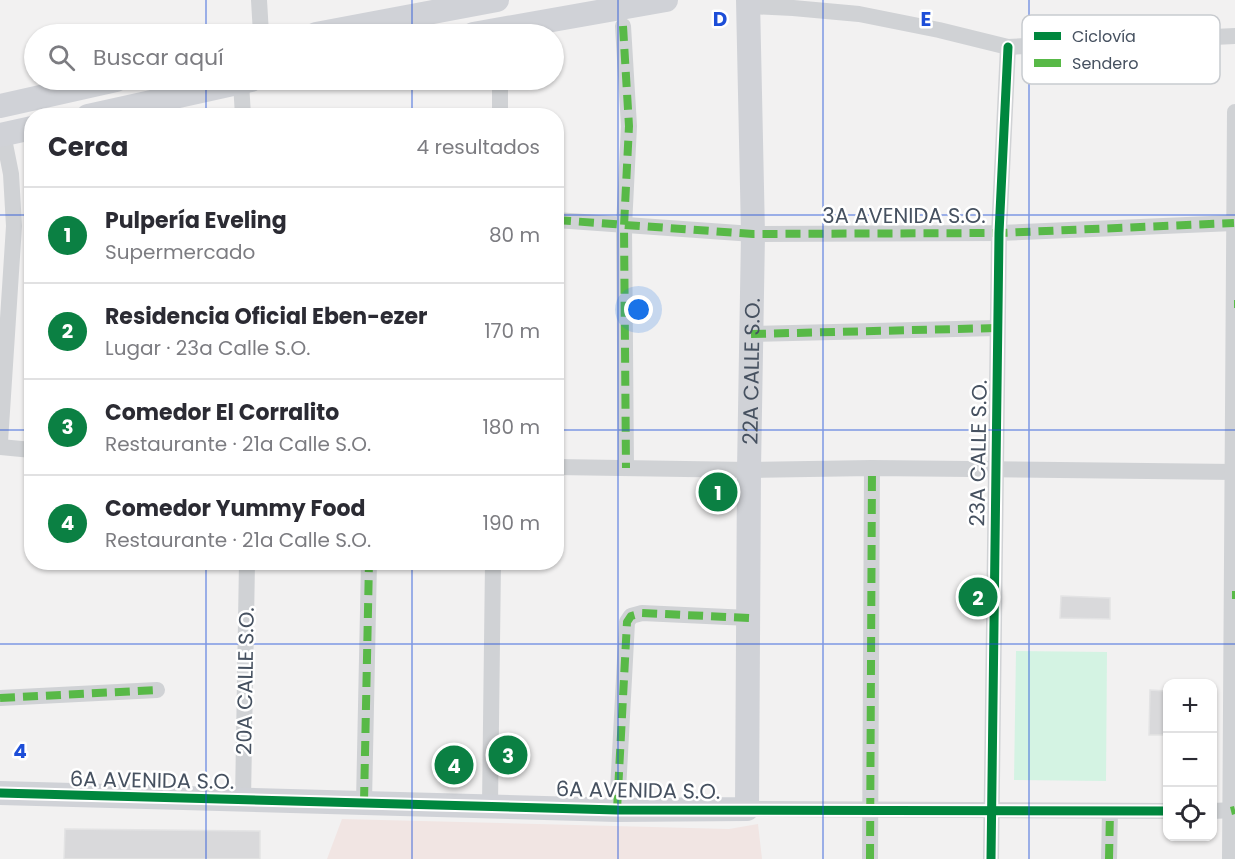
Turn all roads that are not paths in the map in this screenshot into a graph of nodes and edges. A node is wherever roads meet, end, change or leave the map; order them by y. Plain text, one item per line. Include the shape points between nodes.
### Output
1 (259, 0) edge
2 (497, 0) edge
3 (666, 0) edge
4 (748, 3) edge
5 (260, 24) edge
6 (369, 24) edge
7 (542, 24) edge
8 (624, 26) dead end
9 (1235, 36) edge
10 (1220, 37) edge
11 (1022, 46) edge
12 (1008, 47) junction
13 (71, 90) edge
14 (205, 90) edge
15 (245, 90) edge
16 (500, 90) edge
17 (0, 106) edge
18 (124, 108) edge
19 (244, 108) edge
20 (500, 108) edge
21 (1235, 112) edge
22 (24, 130) edge
23 (1, 135) edge
24 (1235, 179) edge
25 (564, 221) edge
26 (1234, 223) edge
27 (624, 226) junction
28 (999, 233) junction
29 (753, 234) junction
30 (1234, 304) edge
31 (998, 328) junction
32 (751, 334) junction
33 (0, 442) edge
34 (0, 447) edge
35 (24, 449) edge
36 (564, 467) edge
37 (626, 468) junction
38 (872, 468) junction
39 (749, 470) junction
40 (997, 470) junction
41 (1234, 472) edge
42 (247, 570) edge
43 (369, 570) edge
44 (493, 570) edge
45 (1233, 595) edge
46 (749, 618) junction
47 (157, 690) dead end
48 (0, 698) edge
49 (0, 793) edge
50 (243, 800) junction
51 (364, 802) junction
52 (490, 805) junction
53 (747, 809) junction
54 (616, 810) junction
55 (869, 810) junction
56 (991, 810) junction
57 (1110, 811) junction
58 (1163, 811) edge
59 (1217, 811) edge
60 (1233, 811) edge
61 (870, 859) edge
62 (991, 859) edge
63 (1109, 859) edge
64 (1230, 859) edge

1 - 5 street
2 - 6 street
3 - 7 street
4 - 12 street via 859,14
4 - 29 street, 22A CALLE S.O.
8 - 27 street via 629,126
9 - 10 street
11 - 12 street
12 - 28 street, 23A CALLE S.O.
13 - 17 street
14 - 18 street
15 - 19 street
16 - 20 street
21 - 24 street
22 - 23 street
23 - 33 street via 11,174 14,225
24 - 26 street
25 - 27 street, 3A AVENIDA S.O.
26 - 28 street, 3A AVENIDA S.O.
26 - 30 street
27 - 29 street, 3A AVENIDA S.O.
27 - 37 street
28 - 29 street, 3A AVENIDA S.O.
28 - 31 street, 23A CALLE S.O.
29 - 32 street, 22A CALLE S.O.
30 - 41 street
31 - 32 street
31 - 40 street, 23A CALLE S.O.
32 - 39 street, 22A CALLE S.O.
34 - 35 street
36 - 37 street
37 - 39 street
38 - 39 street
38 - 40 street
38 - 55 street
39 - 46 street, 22A CALLE S.O.
40 - 41 street
40 - 56 street, 23A CALLE S.O.
41 - 45 street
42 - 50 street, 20A CALLE S.O.
43 - 51 street
44 - 52 street
45 - 60 street
46 - 53 street, 22A CALLE S.O.
46 - 54 street via 631,615 627,622
47 - 48 street
49 - 50 street, 6A AVENIDA S.O.
50 - 51 street, 6A AVENIDA S.O.
51 - 52 street, 6A AVENIDA S.O.
52 - 54 street, 6A AVENIDA S.O.
53 - 54 street, 6A AVENIDA S.O.
53 - 55 street, 6A AVENIDA S.O.
55 - 56 street, 6A AVENIDA S.O.
55 - 61 street
56 - 57 street, 6A AVENIDA S.O.
56 - 62 street, 23A CALLE S.O.
57 - 58 street, 6A AVENIDA S.O.
57 - 63 street
59 - 60 street
60 - 64 street

